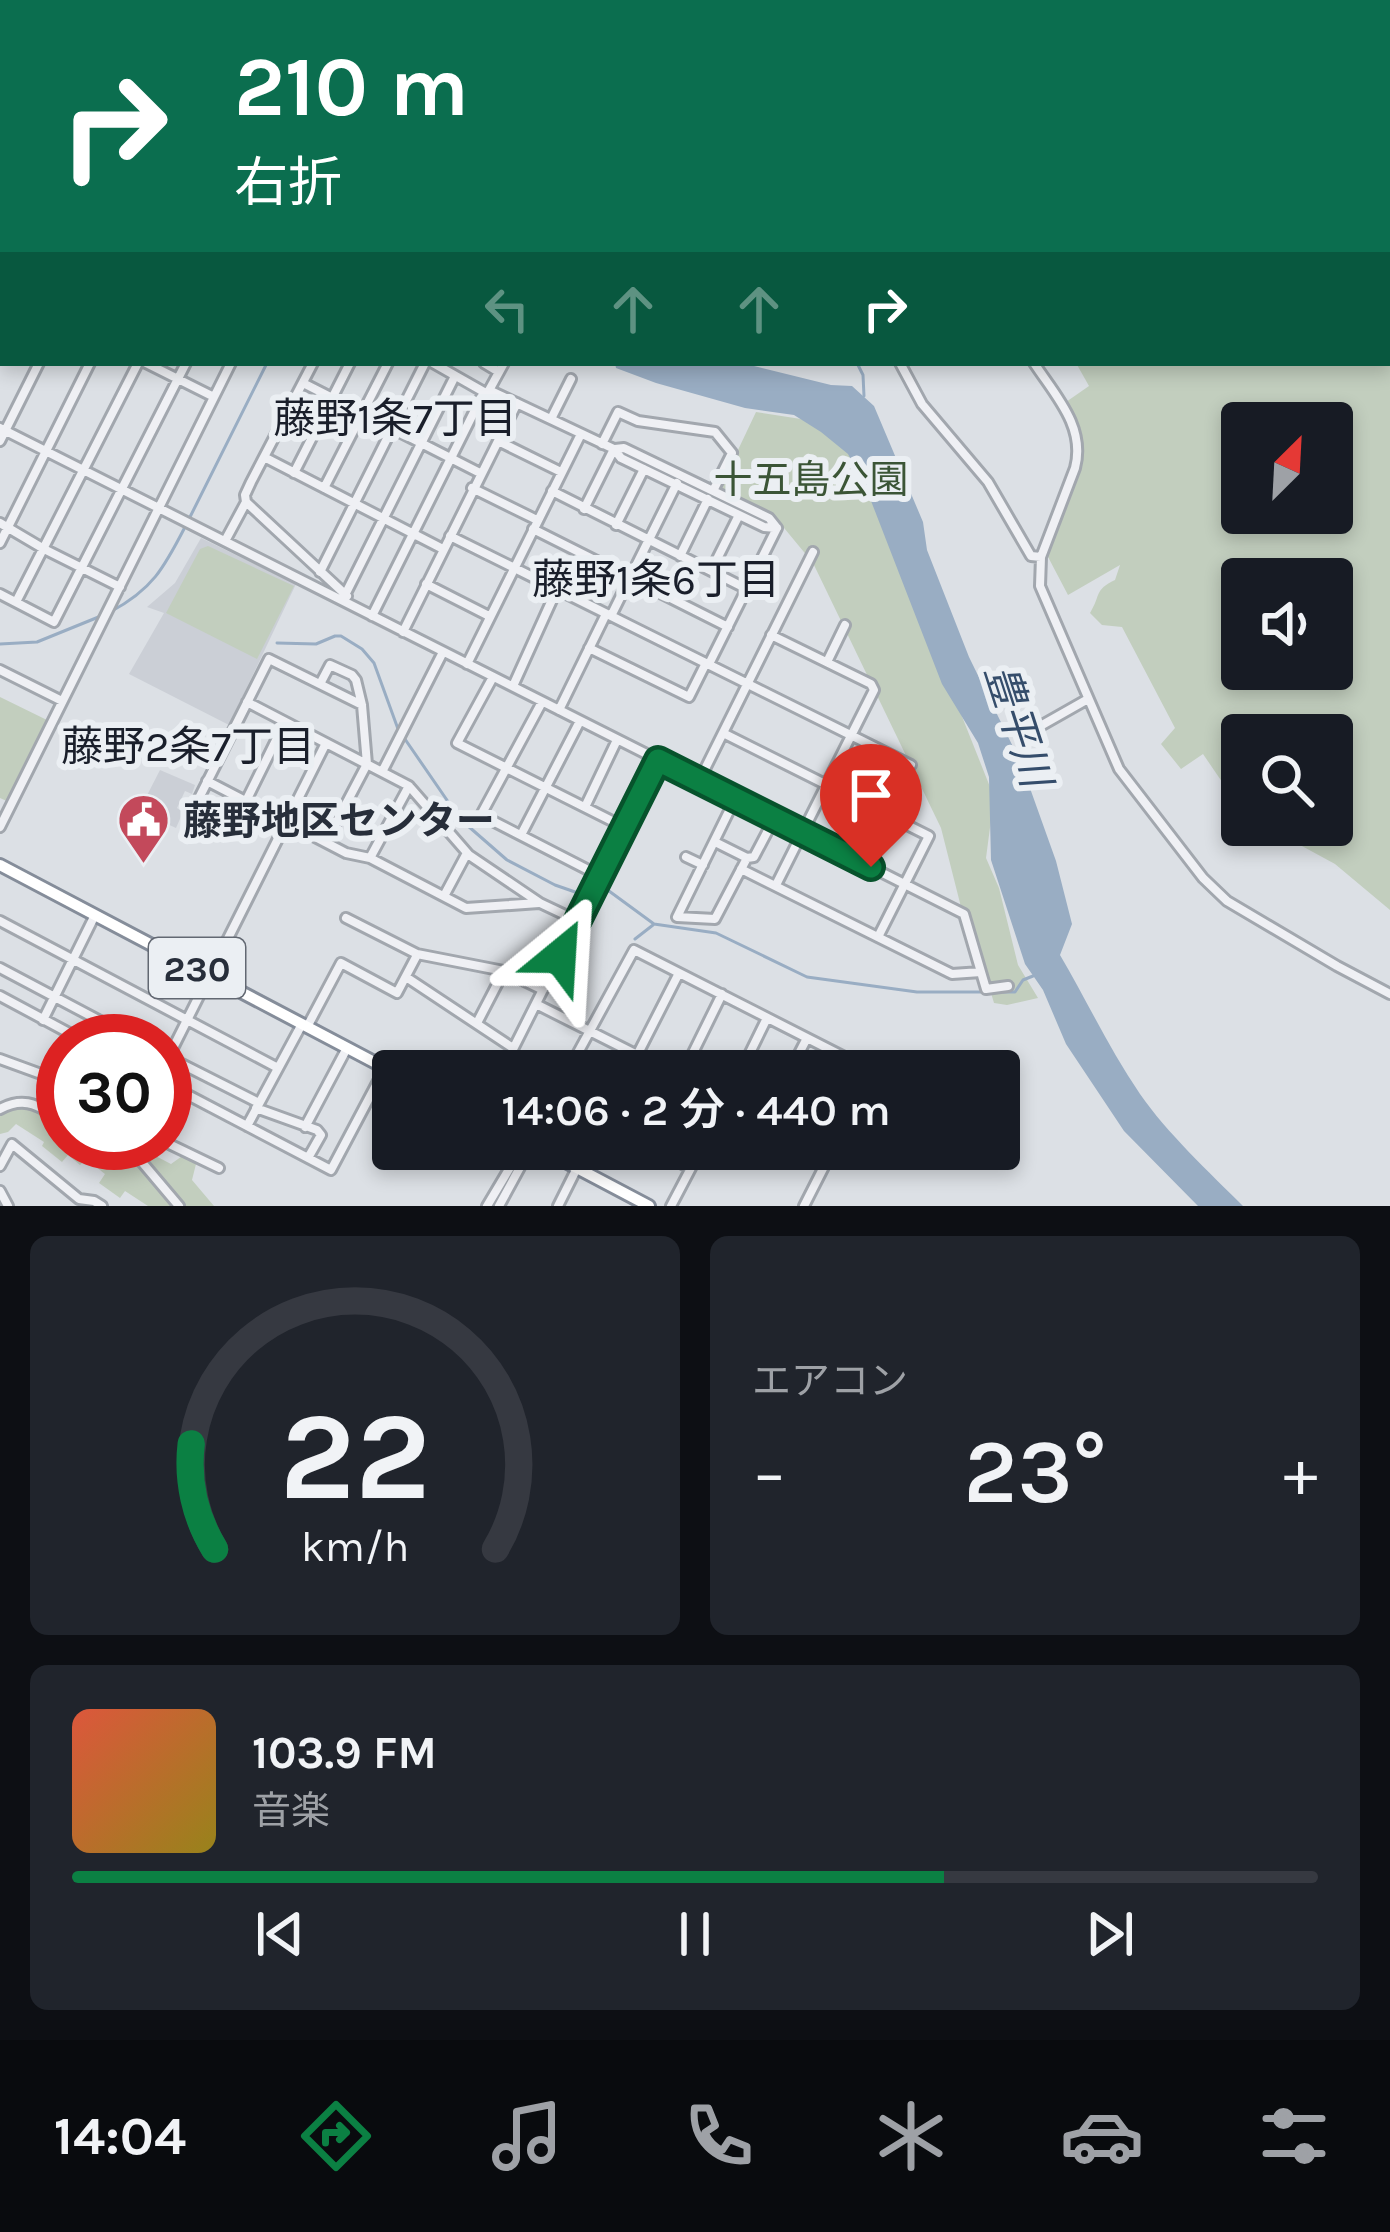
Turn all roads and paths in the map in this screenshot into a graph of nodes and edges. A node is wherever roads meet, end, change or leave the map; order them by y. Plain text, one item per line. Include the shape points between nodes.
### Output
1 (37, 366) edge
2 (88, 366) edge
3 (140, 366) edge
4 (149, 366) edge
5 (184, 366) edge
6 (230, 366) edge
7 (312, 366) edge
8 (348, 366) edge
9 (386, 366) edge
10 (427, 366) edge
11 (435, 366) edge
12 (902, 366) edge
13 (1036, 366) edge
14 (502, 367) edge
15 (455, 376) junction
16 (178, 379) junction
17 (571, 379) dead end
18 (303, 383) junction
19 (486, 391) junction
20 (214, 397) junction
21 (332, 398) junction
22 (517, 403) junction
23 (363, 413) junction
24 (551, 419) junction
25 (392, 428) junction
26 (3, 429) edge
27 (581, 434) junction
28 (0, 441) edge
29 (498, 441) junction
30 (421, 443) junction
31 (602, 444) junction
32 (614, 449) junction
33 (46, 451) junction
34 (264, 457) junction
35 (451, 458) junction
36 (644, 469) junction
37 (84, 470) junction
38 (562, 472) junction
39 (294, 473) junction
40 (480, 473) junction
41 (678, 480) junction
42 (325, 488) junction
43 (472, 488) junction
44 (120, 489) junction
45 (552, 491) junction
46 (711, 495) junction
47 (246, 502) junction
48 (355, 503) junction
49 (159, 508) junction
50 (584, 508) junction
51 (740, 514) junction
52 (384, 519) junction
53 (4, 525) edge
54 (535, 525) junction
55 (616, 525) junction
56 (777, 528) junction
57 (412, 533) junction
58 (450, 536) junction
59 (648, 541) junction
60 (226, 542) junction
61 (0, 543) edge
62 (44, 549) junction
63 (443, 549) junction
64 (813, 552) dead end
65 (680, 556) junction
66 (1040, 556) junction
67 (81, 568) junction
68 (514, 568) junction
69 (320, 572) junction
70 (711, 572) junction
71 (629, 578) junction
72 (426, 584) junction
73 (120, 587) junction
74 (747, 589) junction
75 (557, 590) junction
76 (0, 594) edge
77 (345, 595) junction
78 (16, 603) junction
79 (608, 615) junction
80 (372, 616) junction
81 (489, 616) junction
82 (844, 625) dead end
83 (728, 627) junction
84 (403, 632) junction
85 (771, 635) junction
86 (589, 648) junction
87 (443, 652) junction
88 (827, 662) junction
89 (467, 664) junction
90 (708, 664) junction
91 (0, 670) edge
92 (493, 677) junction
93 (320, 684) junction
94 (748, 684) junction
95 (513, 687) junction
96 (1088, 699) junction
97 (62, 701) junction
98 (542, 702) junction
99 (247, 703) junction
100 (362, 705) junction
101 (559, 710) junction
102 (580, 721) junction
103 (285, 722) junction
104 (723, 733) junction
105 (851, 736) junction
106 (1021, 737) dead end
107 (617, 740) junction
108 (326, 743) junction
109 (658, 760) junction
110 (367, 764) junction
111 (911, 765) dead end
112 (506, 768) junction
113 (382, 772) junction
114 (207, 781) junction
115 (699, 781) junction
116 (826, 784) junction
117 (409, 786) junction
118 (546, 788) junction
119 (735, 799) junction
120 (246, 800) junction
121 (585, 807) junction
122 (194, 808) dead end
123 (774, 819) junction
124 (286, 821) junction
125 (0, 827) edge
126 (624, 827) junction
127 (802, 832) junction
128 (521, 836) junction
129 (326, 842) junction
130 (715, 842) junction
131 (467, 853) junction
132 (686, 857) dead end
133 (370, 858) junction
134 (747, 858) junction
135 (0, 865) edge
136 (703, 865) junction
137 (742, 868) junction
138 (905, 884) junction
139 (595, 885) junction
140 (776, 885) junction
141 (444, 896) junction
142 (540, 903) junction
143 (95, 915) junction
144 (346, 918) dead end
145 (0, 921) edge
146 (578, 921) junction
147 (878, 937) junction
148 (417, 954) junction
149 (73, 959) junction
150 (0, 968) edge
151 (504, 971) junction
152 (981, 972) junction
153 (679, 973) junction
154 (210, 975) junction
155 (406, 977) junction
156 (1008, 986) dead end
157 (543, 990) junction
158 (722, 994) junction
159 (1390, 994) edge
160 (0, 996) edge
161 (55, 997) junction
162 (536, 1004) junction
163 (46, 1014) edge
164 (87, 1014) edge
165 (176, 1014) edge
166 (190, 1014) edge
167 (36, 1016) edge
168 (767, 1018) junction
169 (192, 1023) edge
170 (476, 1023) junction
171 (304, 1025) junction
172 (590, 1031) junction
173 (807, 1038) junction
174 (347, 1048) junction
175 (513, 1048) joint
176 (580, 1050) edge
177 (628, 1050) edge
178 (640, 1050) edge
179 (694, 1050) edge
180 (751, 1050) edge
181 (801, 1050) edge
182 (831, 1050) edge
183 (0, 1059) edge
184 (372, 1061) edge
185 (278, 1068) junction
186 (36, 1072) edge
187 (192, 1072) edge
188 (192, 1097) edge
189 (372, 1099) edge
190 (36, 1105) edge
191 (258, 1106) junction
192 (0, 1109) edge
193 (247, 1126) junction
194 (304, 1127) junction
195 (192, 1155) edge
196 (308, 1158) junction
197 (0, 1166) edge
198 (220, 1168) dead end
199 (149, 1170) edge
200 (511, 1170) edge
201 (516, 1170) edge
202 (577, 1170) edge
203 (582, 1170) edge
204 (689, 1170) edge
205 (820, 1170) edge
206 (0, 1191) edge
207 (77, 1203) edge
208 (8, 1206) edge
209 (102, 1206) edge
210 (179, 1206) edge
211 (487, 1206) edge
212 (500, 1206) edge
213 (558, 1206) edge
214 (649, 1206) edge
215 (671, 1206) edge
216 (804, 1206) edge

1 - 26 street
2 - 33 street
3 - 37 street
4 - 16 street
5 - 16 street
6 - 20 street
7 - 18 street
8 - 21 street
9 - 23 street
10 - 25 street
11 - 15 street
12 - 66 street via 922,404 988,482 1031,556
13 - 66 street via 1078,441
14 - 19 street
15 - 19 street
15 - 30 street
16 - 20 street
16 - 44 street
17 - 24 street
18 - 21 street
18 - 34 street
19 - 22 street
19 - 35 street
20 - 49 street
21 - 23 street
21 - 39 street
22 - 24 street
22 - 29 street
23 - 25 street
23 - 42 street
24 - 27 street
25 - 30 street
25 - 48 street
26 - 28 street
26 - 33 street
27 - 31 street
27 - 38 street
29 - 38 street
29 - 40 street
30 - 35 street
30 - 52 street
31 - 32 street
31 - 46 street via 618,412 715,433 732,453
32 - 36 street
32 - 41 street
32 - 50 street
33 - 37 street
33 - 53 street
34 - 39 street
34 - 47 street
35 - 40 street
35 - 57 street
36 - 41 street
36 - 55 street
37 - 44 street
37 - 62 street
38 - 45 street
39 - 42 street
40 - 43 street
41 - 46 street
41 - 59 street
42 - 48 street
43 - 54 street
43 - 58 street
44 - 49 street
44 - 67 street
45 - 50 street
45 - 54 street
46 - 51 street
46 - 56 street
46 - 65 street
47 - 60 street
47 - 69 street
48 - 52 street
48 - 69 street
49 - 60 street
49 - 73 street
50 - 55 street
51 - 56 street
51 - 70 street
52 - 57 street
52 - 77 street
53 - 61 street
53 - 62 street
54 - 68 street
54 - 71 street
55 - 59 street
56 - 74 street
57 - 63 street
57 - 80 street
58 - 63 street
58 - 68 street
59 - 65 street
59 - 71 street
60 - 80 street
62 - 67 street
62 - 78 street
63 - 72 street
64 - 85 street
65 - 70 street
66 - 96 street via 1040,586
67 - 73 street
67 - 78 street via 54,622
68 - 75 street
68 - 81 street
69 - 77 street
70 - 74 street
71 - 79 street
71 - 83 street
72 - 81 street
72 - 84 street
73 - 97 street
74 - 83 street
75 - 79 street
75 - 95 street
76 - 78 street
77 - 80 street
79 - 86 street
79 - 90 street
80 - 84 street
81 - 89 street
82 - 88 street
83 - 90 street
84 - 87 street
85 - 88 street
85 - 94 street
86 - 90 street via 689,698
86 - 101 street
87 - 89 street
87 - 113 street
88 - 105 street via 874,690
89 - 92 street
90 - 94 street
91 - 97 street
92 - 95 street
92 - 112 street via 458,743
93 - 99 street via 268,659
93 - 100 street
93 - 100 street via 329,665 352,675
94 - 104 street
94 - 105 street
95 - 98 street
96 - 106 street
96 - 159 street via 1119,769 1203,878 1227,901
97 - 125 street
98 - 101 street
98 - 112 street
99 - 103 street
99 - 114 street
100 - 110 street
101 - 102 street
102 - 107 street
102 - 118 street
103 - 108 street
103 - 120 street
104 - 115 street
104 - 116 street
105 - 111 street
105 - 116 street
107 - 109 street
107 - 121 street
108 - 110 street
108 - 124 street
109 - 115 street
109 - 126 street
110 - 113 street
110 - 129 street
112 - 118 street
112 - 128 street via 481,815
113 - 117 street
114 - 120 street
114 - 122 street
115 - 119 street
116 - 127 street
116 - 138 street via 929,836
117 - 131 street
117 - 133 street
118 - 121 street
118 - 128 street
119 - 123 street
119 - 130 street
120 - 124 street
121 - 126 street
123 - 127 street
123 - 134 street
124 - 129 street
124 - 154 street
126 - 139 street
127 - 138 street
127 - 140 street
128 - 139 street
129 - 133 street
130 - 134 street
130 - 136 street
131 - 141 street
131 - 142 street
132 - 136 street
133 - 141 street
134 - 137 street
135 - 143 highway, 230
136 - 137 street via 677,917 715,919
137 - 140 street
138 - 147 street
138 - 152 street via 964,914
139 - 146 street
140 - 147 street
141 - 142 street via 466,908
142 - 146 street
143 - 149 street
143 - 154 highway, 230
144 - 148 street
145 - 149 street
146 - 157 street
147 - 152 street via 952,974
148 - 151 street
148 - 155 street
149 - 161 street
149 - 165 street
150 - 161 street
151 - 157 street
151 - 170 street
152 - 156 street via 986,989
153 - 158 street
153 - 172 street via 634,950
153 - 178 street
154 - 166 street
154 - 171 highway, 230
155 - 170 street
155 - 171 street via 397,993 341,963
157 - 162 street
158 - 168 street
158 - 179 street
160 - 167 street
161 - 163 street
161 - 164 street
162 - 172 street
162 - 175 street
168 - 173 street
168 - 180 street
169 - 185 street
170 - 175 street
171 - 174 highway, 230
171 - 185 street
172 - 176 street
172 - 177 street
173 - 181 street
173 - 182 street
174 - 184 highway, 230
174 - 194 street
183 - 186 street
185 - 191 street
187 - 191 street
188 - 193 street
189 - 196 street via 331,1170
190 - 192 street
191 - 193 street
191 - 194 street
193 - 196 street
194 - 196 street via 321,1135
195 - 198 street
197 - 207 street via 12,1144
199 - 210 street
200 - 211 street
201 - 212 street
202 - 213 street
203 - 214 highway
204 - 215 street
205 - 216 street
206 - 208 street
207 - 209 street

